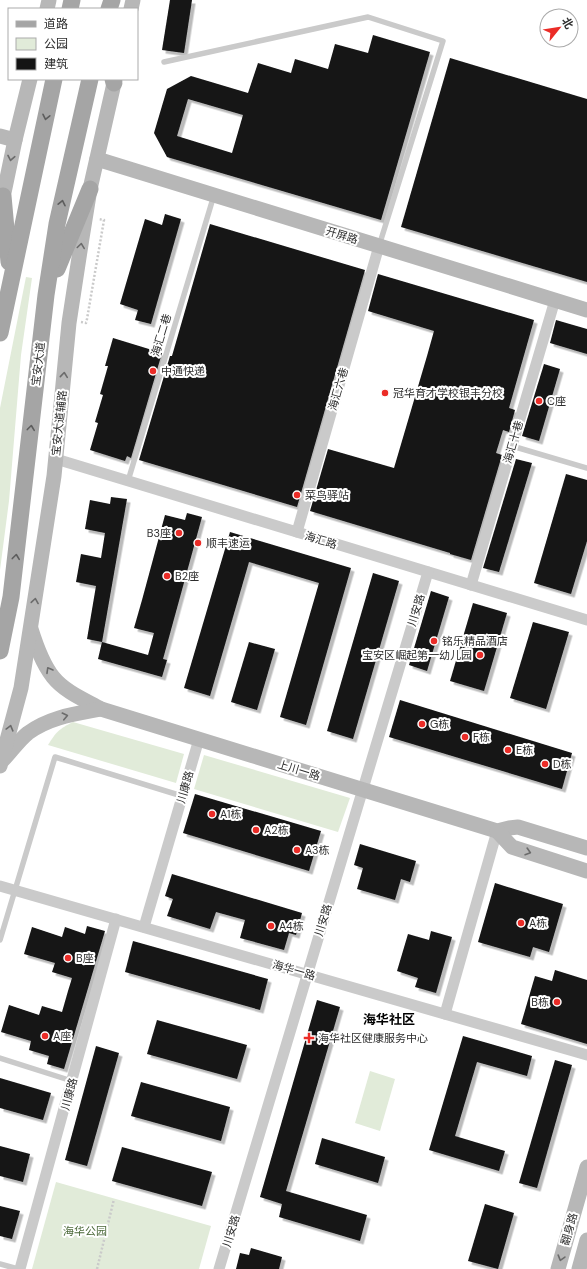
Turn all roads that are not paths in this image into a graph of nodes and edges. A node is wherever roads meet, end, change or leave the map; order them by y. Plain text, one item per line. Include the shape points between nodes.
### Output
1 (164, 62) dead end
2 (30, 80) edge
3 (54, 80) edge
4 (90, 80) edge
5 (114, 80) edge
6 (0, 136) edge
7 (15, 140) junction
8 (97, 159) junction
9 (90, 189) junction
10 (214, 195) junction
11 (3, 196) junction
12 (0, 213) edge
13 (379, 246) junction
14 (11, 278) junction
15 (46, 294) junction
16 (556, 300) junction
17 (587, 310) edge
18 (0, 333) edge
19 (512, 446) junction
20 (56, 460) junction
21 (587, 468) edge
22 (128, 481) junction
23 (297, 532) junction
24 (428, 572) junction
25 (472, 585) junction
26 (587, 620) edge
27 (30, 628) junction
28 (0, 651) edge
29 (101, 710) junction
30 (199, 739) junction
31 (0, 764) edge
32 (362, 790) junction
33 (182, 796) junction
34 (497, 831) junction
35 (587, 848) edge
36 (587, 870) edge
37 (0, 886) edge
38 (15, 890) junction
39 (116, 919) junction
40 (144, 927) junction
41 (0, 940) edge
42 (307, 974) junction
43 (445, 1014) junction
44 (587, 1055) edge
45 (0, 1058) edge
46 (72, 1081) junction
47 (587, 1167) edge
48 (586, 1246) edge
49 (0, 1264) edge
50 (19, 1269) edge
51 (219, 1269) edge
52 (558, 1269) edge
53 (579, 1269) edge

1 - 13 lane via 368,17 443,41
2 - 7 main road
3 -> 14 main road
15 -> 4 main road, 宝安大道 via 57,224
5 - 8 main road, 宝安大道辅路
6 - 7 main road
7 -> 11 main road
8 - 9 main road, 宝安大道辅路
8 - 10 main road, 开屏路
9 - 15 main road
20 -> 9 main road, 宝安大道辅路 via 69,323
10 - 13 main road, 开屏路
10 - 22 lane, 海汇二巷
11 - 12 main road
11 - 14 main road
13 - 16 main road, 开屏路
13 - 23 street, 海汇六巷
14 - 18 main road
28 -> 15 main road, 宝安大道 via 11,597
16 - 17 main road, 开屏路
16 - 19 street, 海汇十巷
19 - 21 lane
19 - 25 street, 海汇十巷
20 - 22 street, 海汇路
27 -> 20 main road, 宝安大道辅路
22 - 23 street, 海汇路
23 - 24 street, 海汇路
24 - 25 street, 海汇路
24 - 32 street, 川安路
25 - 26 street, 海汇路
29 -> 27 main road, 上川一路 via 71,693 53,677 40,656
31 -> 27 main road, 宝安大道辅路 via 21,688
29 - 30 main road, 上川一路
31 -> 29 main road, 上川一路 via 27,734 44,723 62,716
30 - 32 main road, 上川一路
30 - 33 street, 川康路
32 - 34 main road, 上川一路
32 - 42 street, 川安路
33 - 38 lane via 55,757
33 - 40 street, 川康路
34 - 35 main road, 上川一路 via 518,827
34 -> 36 main road via 512,848
34 - 43 street
37 - 38 street, 海华一路
38 - 39 street, 海华一路
38 - 41 lane
39 - 40 street, 海华一路
39 - 46 street, 川康路
40 - 42 street, 海华一路
42 - 43 street, 海华一路
42 - 51 street, 川安路
43 - 44 street, 海华一路
45 - 46 lane
46 - 50 street, 川康路
47 -> 52 main road, 翻身路
48 - 53 main road, 翻身路
49 - 50 lane

